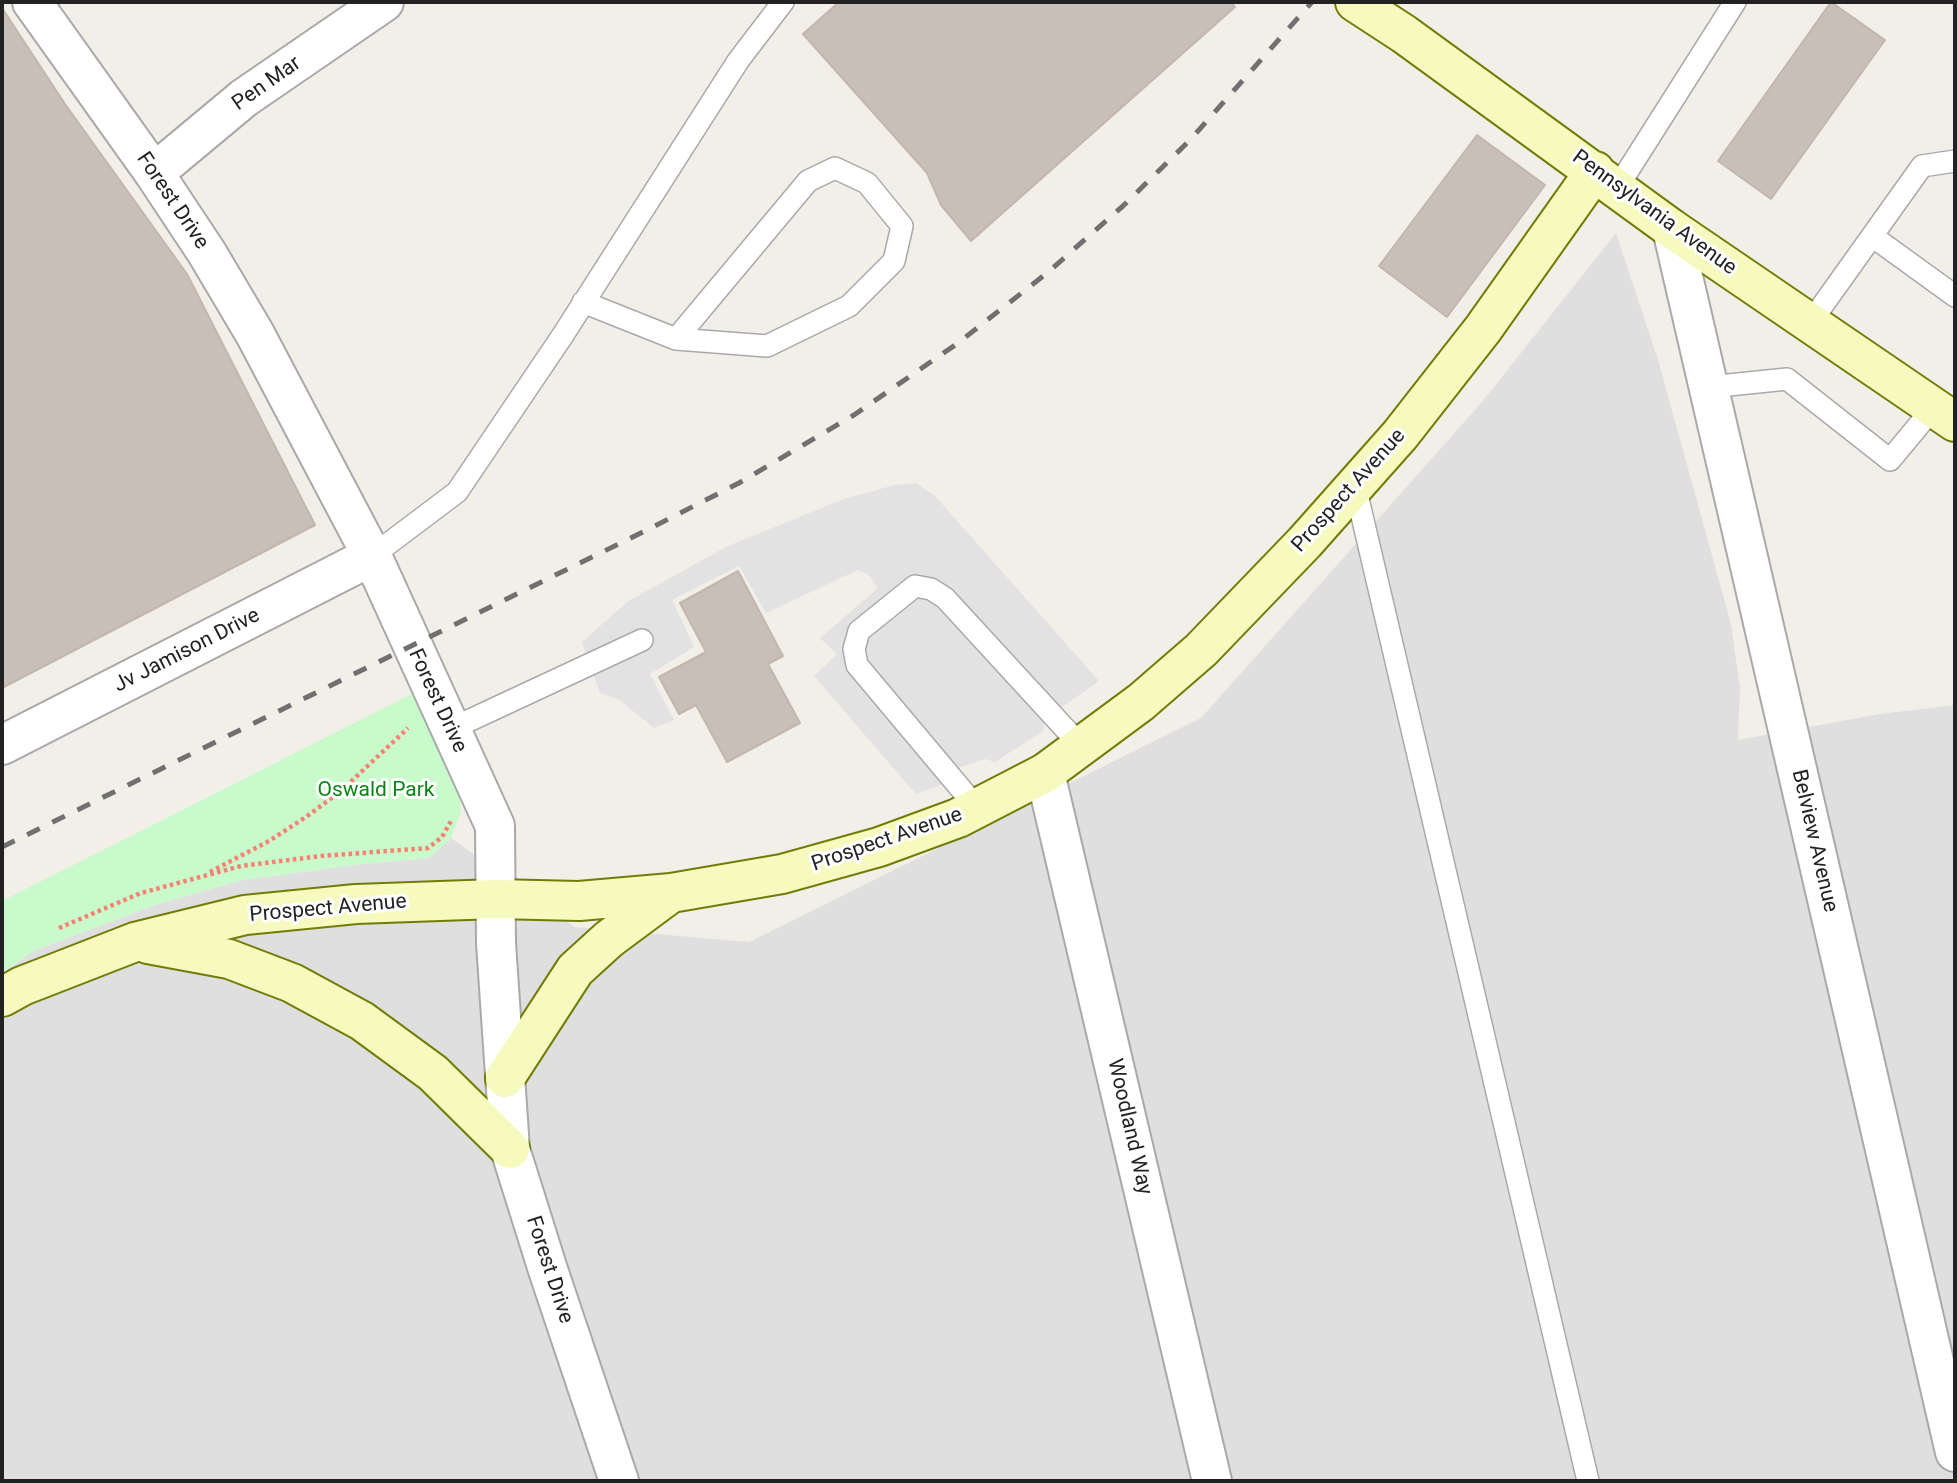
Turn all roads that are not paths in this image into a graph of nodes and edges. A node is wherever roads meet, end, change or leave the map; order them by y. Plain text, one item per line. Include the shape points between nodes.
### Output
1 (32, 2) edge
2 (384, 2) edge
3 (783, 2) edge
4 (1355, 2) edge
5 (1380, 2) edge
6 (1735, 2) edge
7 (1404, 34) junction
8 (1955, 161) edge
9 (154, 173) junction
10 (1606, 179) junction
11 (1672, 229) junction
12 (1872, 236) junction
13 (1955, 296) edge
14 (583, 302) junction
15 (1810, 323) junction
16 (676, 339) junction
17 (1709, 387) junction
18 (1944, 414) edge
19 (1355, 486) junction
20 (372, 556) junction
21 (642, 640) dead end
22 (451, 729) junction
23 (2, 745) edge
24 (1082, 747) junction
25 (1045, 773) junction
26 (977, 808) junction
27 (671, 893) junction
28 (496, 900) junction
29 (135, 942) junction
30 (2, 997) edge
31 (505, 1078) junction
32 (510, 1149) junction
33 (1955, 1452) edge
34 (619, 1481) edge
35 (1212, 1481) edge
36 (1588, 1481) edge

1 - 9 street, Forest Drive
2 - 9 street, Pen Mar via 244,98
3 - 14 lane via 738,61
4 - 7 street, Pennsylvania Avenue
5 - 7 street
6 - 10 lane
7 - 10 street, Pennsylvania Avenue
8 - 12 lane via 1922,166
9 - 20 street, Forest Drive via 256,334
10 - 11 street, Pennsylvania Avenue
10 - 19 street, Prospect Avenue
11 - 15 street, Pennsylvania Avenue
11 - 17 street, Belview Avenue
12 - 13 lane
12 - 15 lane
14 - 16 lane
14 - 20 lane via 457,492
15 - 18 street, Pennsylvania Avenue
16 - 16 lane via 767,346 849,306 894,261 902,226 867,183 835,168 826,172 808,181
17 - 18 lane via 1787,379 1891,460
17 - 33 street, Belview Avenue
19 - 24 street, Prospect Avenue via 1201,650
19 - 36 lane
20 - 22 street, Forest Drive
20 - 23 street, Jv Jamison Drive
21 - 22 lane
22 - 28 street, Forest Drive via 495,826
24 - 25 street, Prospect Avenue
24 - 26 lane via 945,598 915,586 859,631 854,649 858,665
25 - 26 street, Prospect Avenue
25 - 35 street, Woodland Way
26 - 27 street, Prospect Avenue via 855,854 782,874
27 - 28 street, Prospect Avenue via 579,901
27 - 31 street via 575,970
28 - 29 street, Prospect Avenue via 356,904 245,915
28 - 31 street, Forest Drive
29 - 30 street, Prospect Avenue
29 - 32 street via 229,959 292,984 362,1021 433,1073
31 - 32 street, Forest Drive
32 - 34 street, Forest Drive

